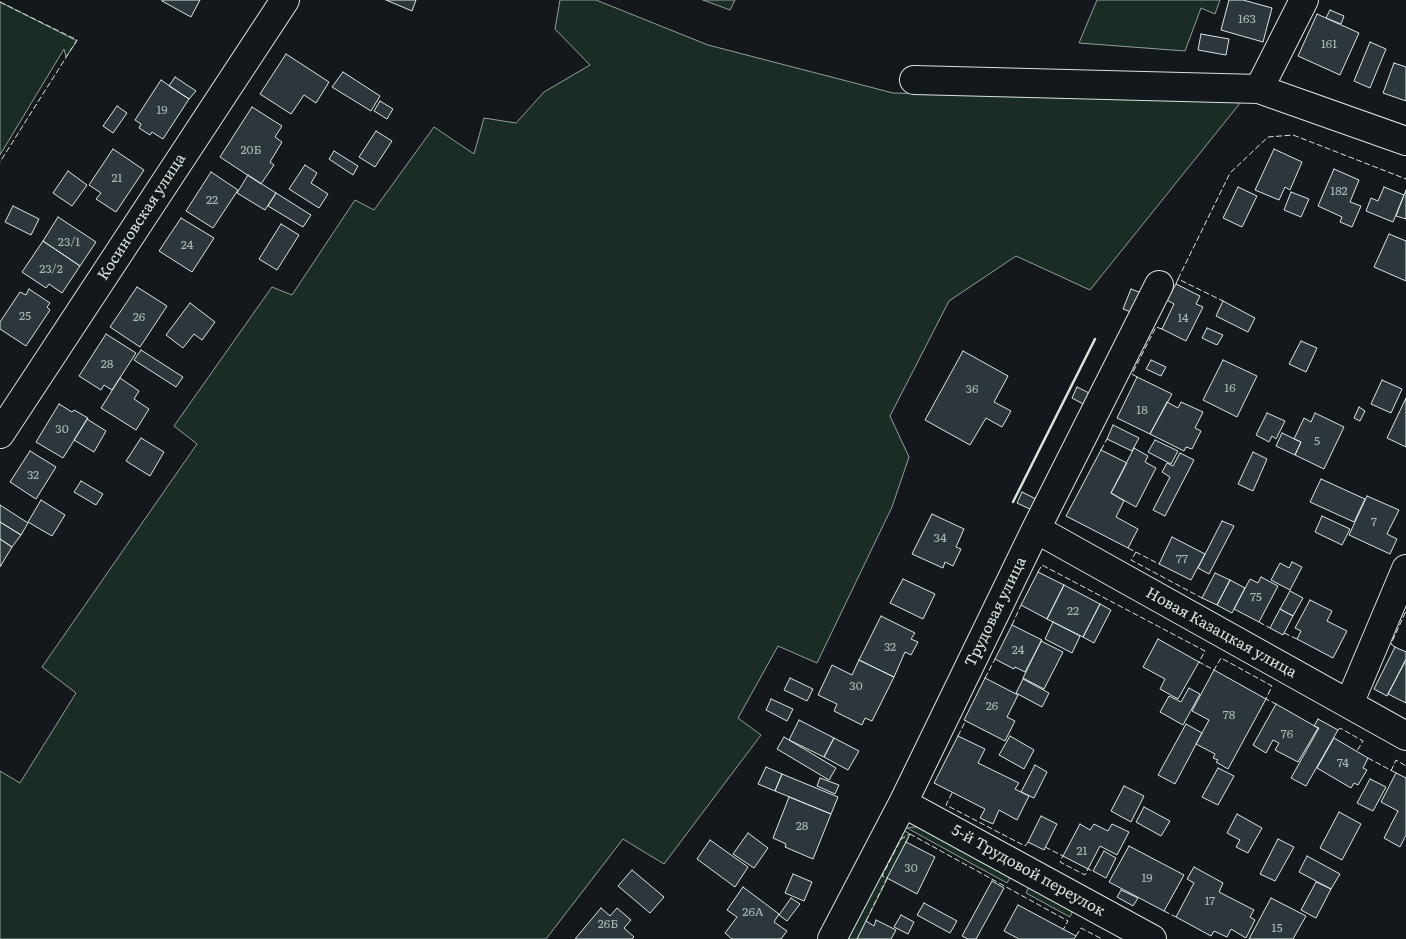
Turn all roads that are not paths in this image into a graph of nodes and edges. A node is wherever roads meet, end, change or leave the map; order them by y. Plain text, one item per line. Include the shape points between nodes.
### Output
1 (285, 0) edge
2 (1304, 0) edge
3 (914, 80) dead end
4 (1259, 89) junction
5 (1406, 141) edge
6 (1159, 284) dead end
7 (0, 434) edge
8 (1036, 529) junction
9 (1406, 569) edge
10 (1349, 704) junction
11 (1406, 736) edge
12 (903, 803) junction
13 (832, 939) edge
14 (1152, 939) edge

1 - 7 street, Косиновская улица
2 - 4 street
3 - 4 street
4 - 5 street
6 - 8 street, Трудовая улица
8 - 10 street, Новая Казацкая улица
8 - 12 street, Трудовая улица
9 - 10 street
10 - 11 street, Новая Казацкая улица
12 - 13 street, Трудовая улица
12 - 14 street, 5-й Трудовой переулок

